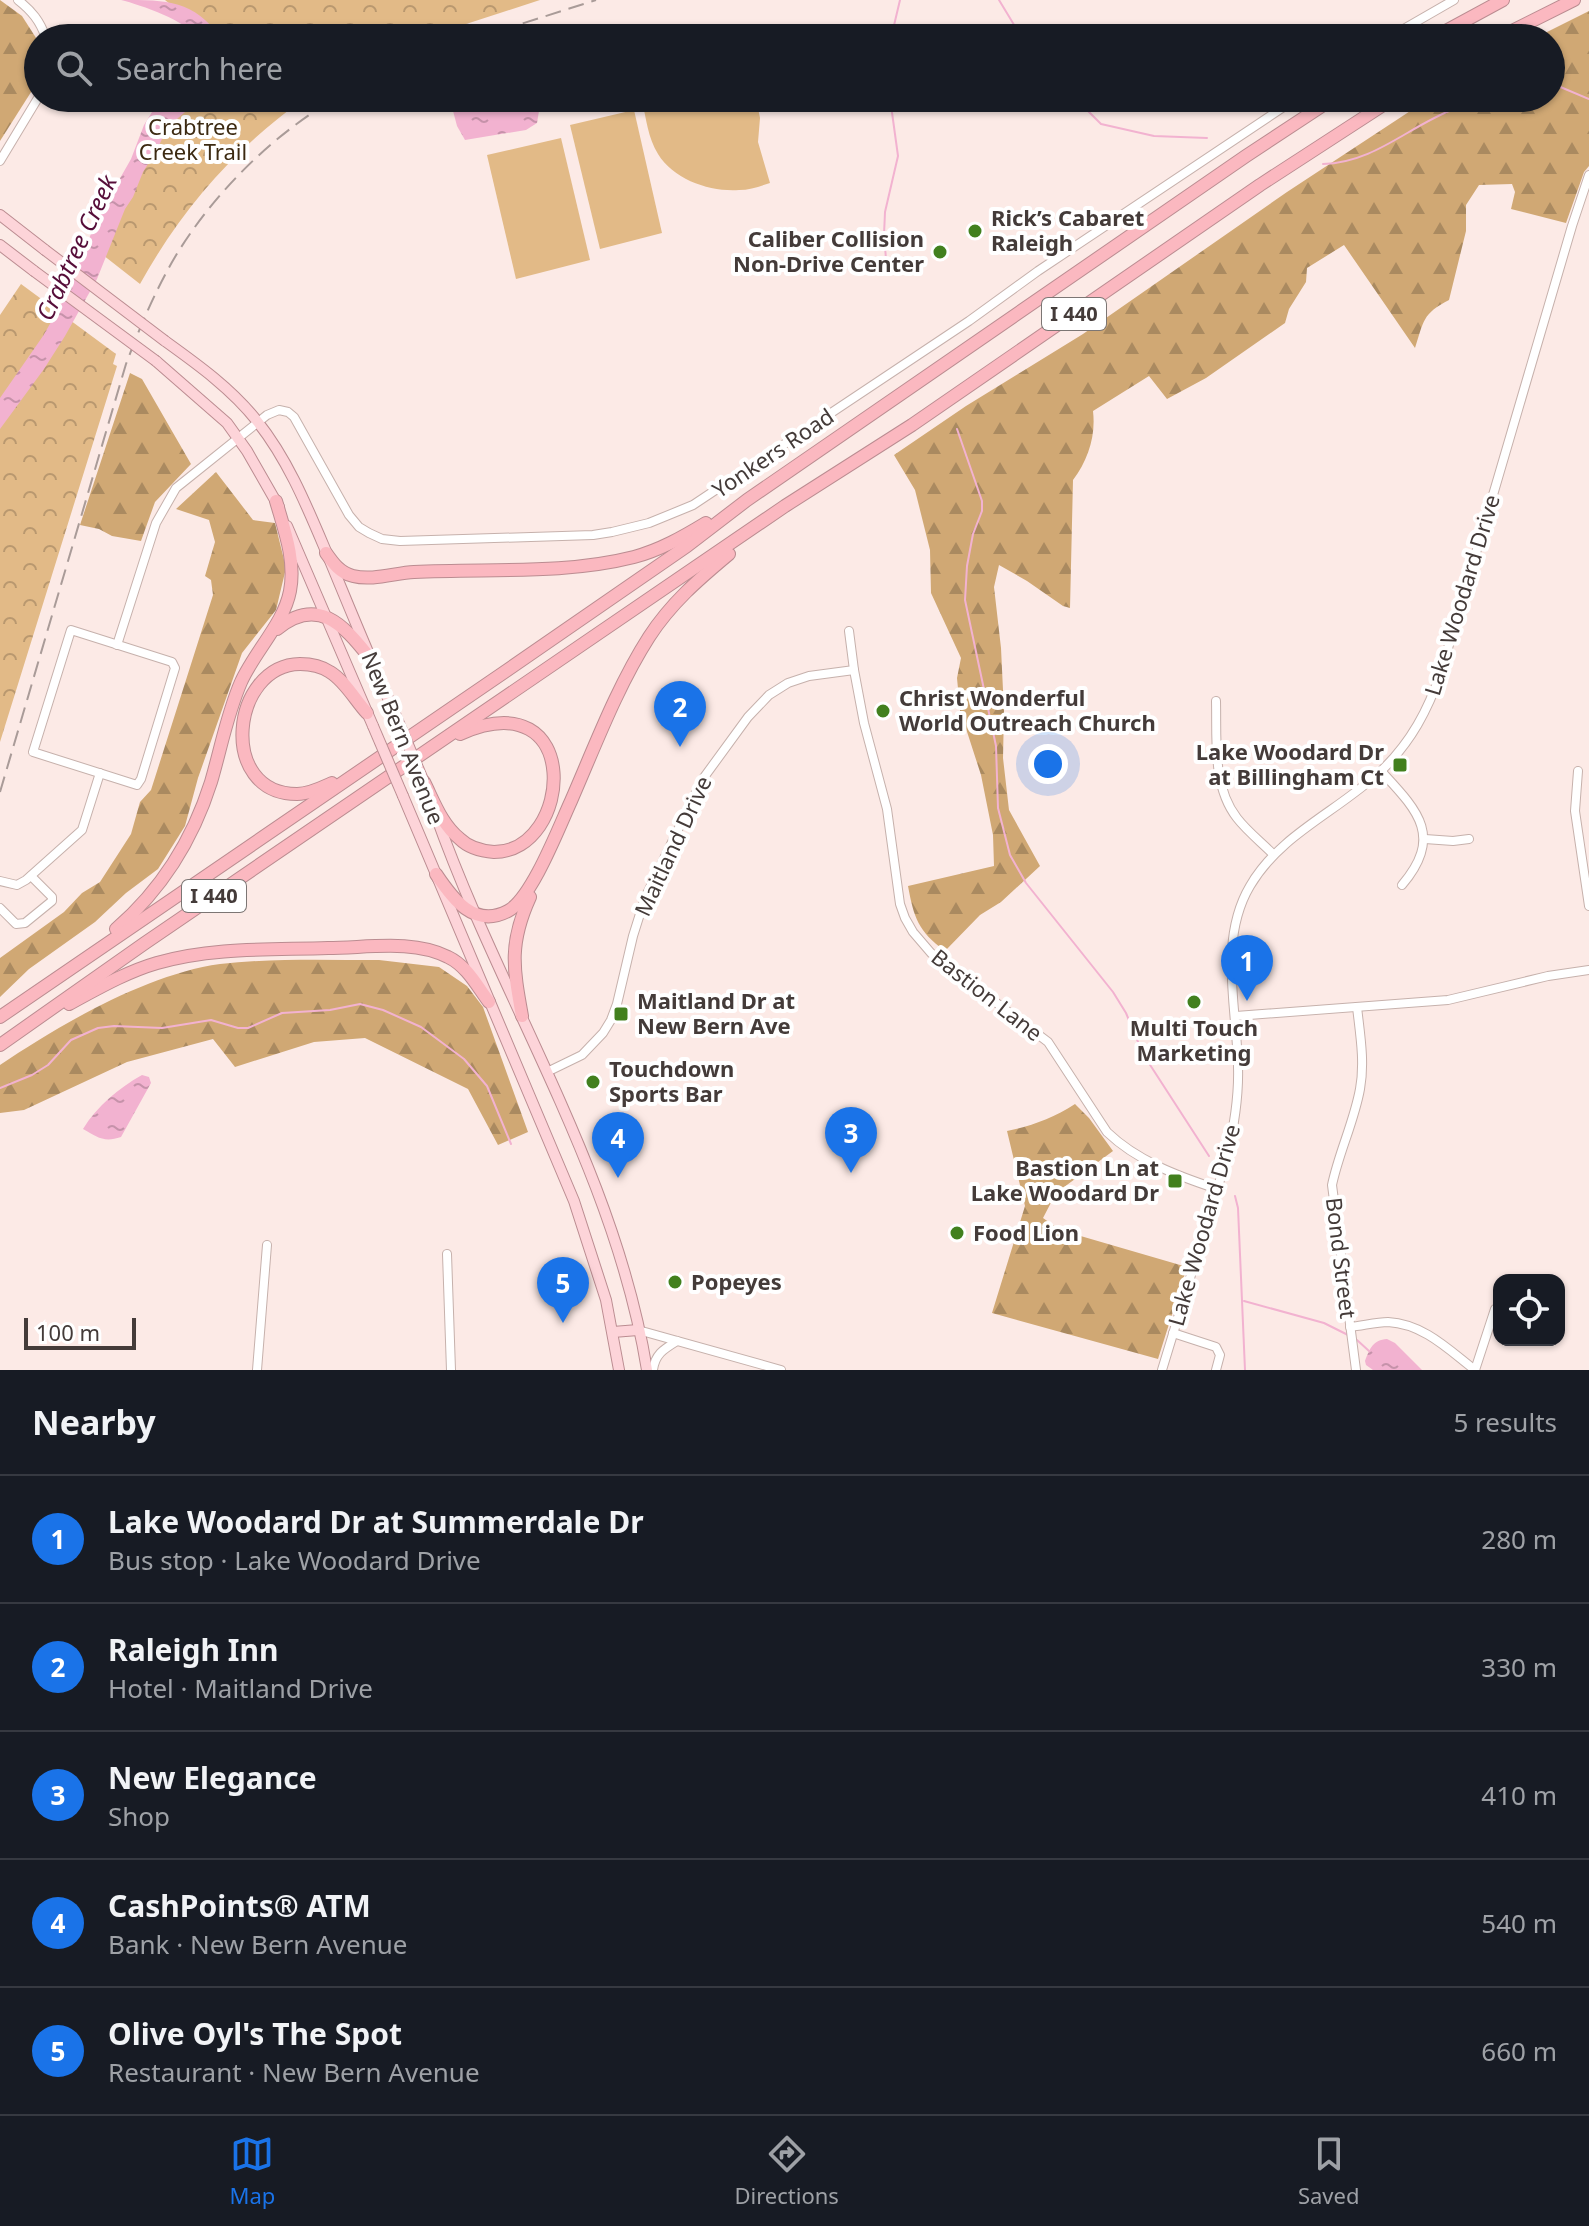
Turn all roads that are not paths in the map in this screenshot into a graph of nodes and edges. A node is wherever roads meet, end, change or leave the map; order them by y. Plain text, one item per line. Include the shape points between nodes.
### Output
1 (18, 0) edge
2 (1454, 0) edge
3 (1503, 0) edge
4 (1574, 0) edge
5 (41, 24) edge
6 (1412, 24) edge
7 (1459, 24) edge
8 (1526, 24) edge
9 (30, 112) edge
10 (1276, 112) edge
11 (1313, 112) edge
12 (1372, 112) edge
13 (0, 161) edge
14 (1589, 175) edge
15 (0, 215) edge
16 (0, 245) edge
17 (257, 421) junction
18 (239, 438) junction
19 (747, 500) junction
20 (276, 501) junction
21 (753, 528) junction
22 (326, 553) junction
23 (325, 616) junction
24 (849, 631) dead end
25 (265, 639) junction
26 (117, 645) junction
27 (369, 657) junction
28 (854, 670) junction
29 (1216, 701) dead end
30 (367, 713) junction
31 (432, 747) junction
32 (1381, 771) junction
33 (1578, 771) dead end
34 (100, 773) junction
35 (354, 775) junction
36 (424, 782) junction
37 (1425, 839) junction
38 (1469, 839) dead end
39 (549, 849) junction
40 (1273, 854) junction
41 (436, 874) junction
42 (31, 876) junction
43 (0, 881) edge
44 (1402, 885) dead end
45 (1589, 906) edge
46 (0, 908) edge
47 (476, 913) junction
48 (1589, 970) edge
49 (55, 979) junction
50 (489, 1002) junction
51 (1357, 1007) junction
52 (522, 1016) junction
53 (1236, 1016) junction
54 (0, 1017) edge
55 (34, 1022) junction
56 (0, 1045) edge
57 (547, 1072) junction
58 (1217, 1189) junction
59 (267, 1245) dead end
60 (447, 1254) dead end
61 (1493, 1315) edge
62 (1350, 1327) junction
63 (638, 1330) junction
64 (613, 1332) junction
65 (1173, 1333) junction
66 (677, 1341) junction
67 (257, 1370) edge
68 (451, 1370) edge
69 (619, 1370) edge
70 (647, 1370) edge
71 (653, 1370) edge
72 (781, 1370) edge
73 (1162, 1370) edge
74 (1216, 1370) edge
75 (1356, 1370) edge
76 (1475, 1370) edge

1 - 5 street
2 - 6 street
3 - 7 highway
4 - 8 highway
9 - 13 street
10 - 17 street, Yonkers Road via 748,469 693,505 649,523 593,535 382,539 349,515 292,414 274,411
11 - 19 highway, I 440
12 - 21 highway, I 440
14 - 32 street, Lake Woodard Drive via 1433,695 1414,732
15 - 17 main road, New Bern Avenue, bridge via 219,383
16 - 18 main road, New Bern Avenue, bridge via 156,361
17 - 18 street
17 - 22 main road, New Bern Avenue via 293,478
18 - 20 main road, New Bern Avenue
18 - 26 street via 176,488 164,506
19 - 22 highway via 655,551 579,566 360,577 343,572
19 - 35 highway, I 440
20 - 23 main road, New Bern Avenue
20 - 25 highway via 291,556 291,583 283,612
21 - 31 highway, I 440
21 - 39 highway via 681,595 649,638
22 - 27 main road, New Bern Avenue
23 - 25 highway via 293,618
23 - 27 highway via 346,629
23 - 30 main road, New Bern Avenue
24 - 28 street, Bastion Lane
25 - 49 highway via 241,682 207,792 178,856 136,911
26 - 34 street via 172,662 175,668 137,785
26 - 34 street via 71,630 33,752
27 - 36 main road, New Bern Avenue, bridge
28 - 57 street, Maitland Drive via 798,679 769,695 748,717 702,780 645,898 611,1020 582,1055
28 - 58 street, Bastion Lane via 887,809 900,904 913,932 931,953 1048,1042 1115,1140 1157,1166
29 - 40 street via 1221,784 1227,801
30 - 35 highway via 333,674 301,664 262,680 246,712 246,760 272,789 305,793
30 - 41 main road, New Bern Avenue, bridge
31 - 36 highway via 488,724 519,725 549,751 552,792 532,836 510,850 487,851 456,836
31 - 55 highway, I 440
32 - 37 street via 1413,806
32 - 40 street, Lake Woodard Drive
33 - 45 street via 1575,811
34 - 42 street via 82,830
35 - 49 highway, I 440
36 - 47 main road, New Bern Avenue
37 - 38 street
37 - 44 street via 1416,866
39 - 47 highway via 515,906 495,915
39 - 52 highway via 515,943 514,975
40 - 53 street, Lake Woodard Drive via 1249,887 1237,920 1232,954
41 - 47 highway via 454,900
41 - 50 main road, New Bern Avenue
42 - 43 street via 17,885
42 - 46 street via 52,901 25,923 16,924
47 - 52 main road, New Bern Avenue
48 - 51 street via 1448,1000
49 - 54 highway, I 440
50 - 55 highway via 459,963 427,949 242,950 141,968
50 - 64 main road, New Bern Avenue via 574,1201
51 - 53 street
51 - 62 street, Bond Street via 1361,1086 1332,1185
52 - 57 main road, New Bern Avenue
53 - 58 street, Lake Woodard Drive via 1236,1108
55 - 56 highway, I 440
57 - 63 main road, New Bern Avenue via 604,1208
58 - 65 street, Lake Woodard Drive
59 - 67 street
60 - 68 street
61 - 76 street
62 - 75 street, Bond Street
62 - 76 street via 1388,1322 1404,1326 1444,1343
63 - 64 main road
63 - 66 street
63 - 70 main road, New Bern Avenue
64 - 69 main road, New Bern Avenue
65 - 73 street, Lake Woodard Drive
65 - 74 street via 1216,1347
66 - 71 street via 659,1353
66 - 72 street

